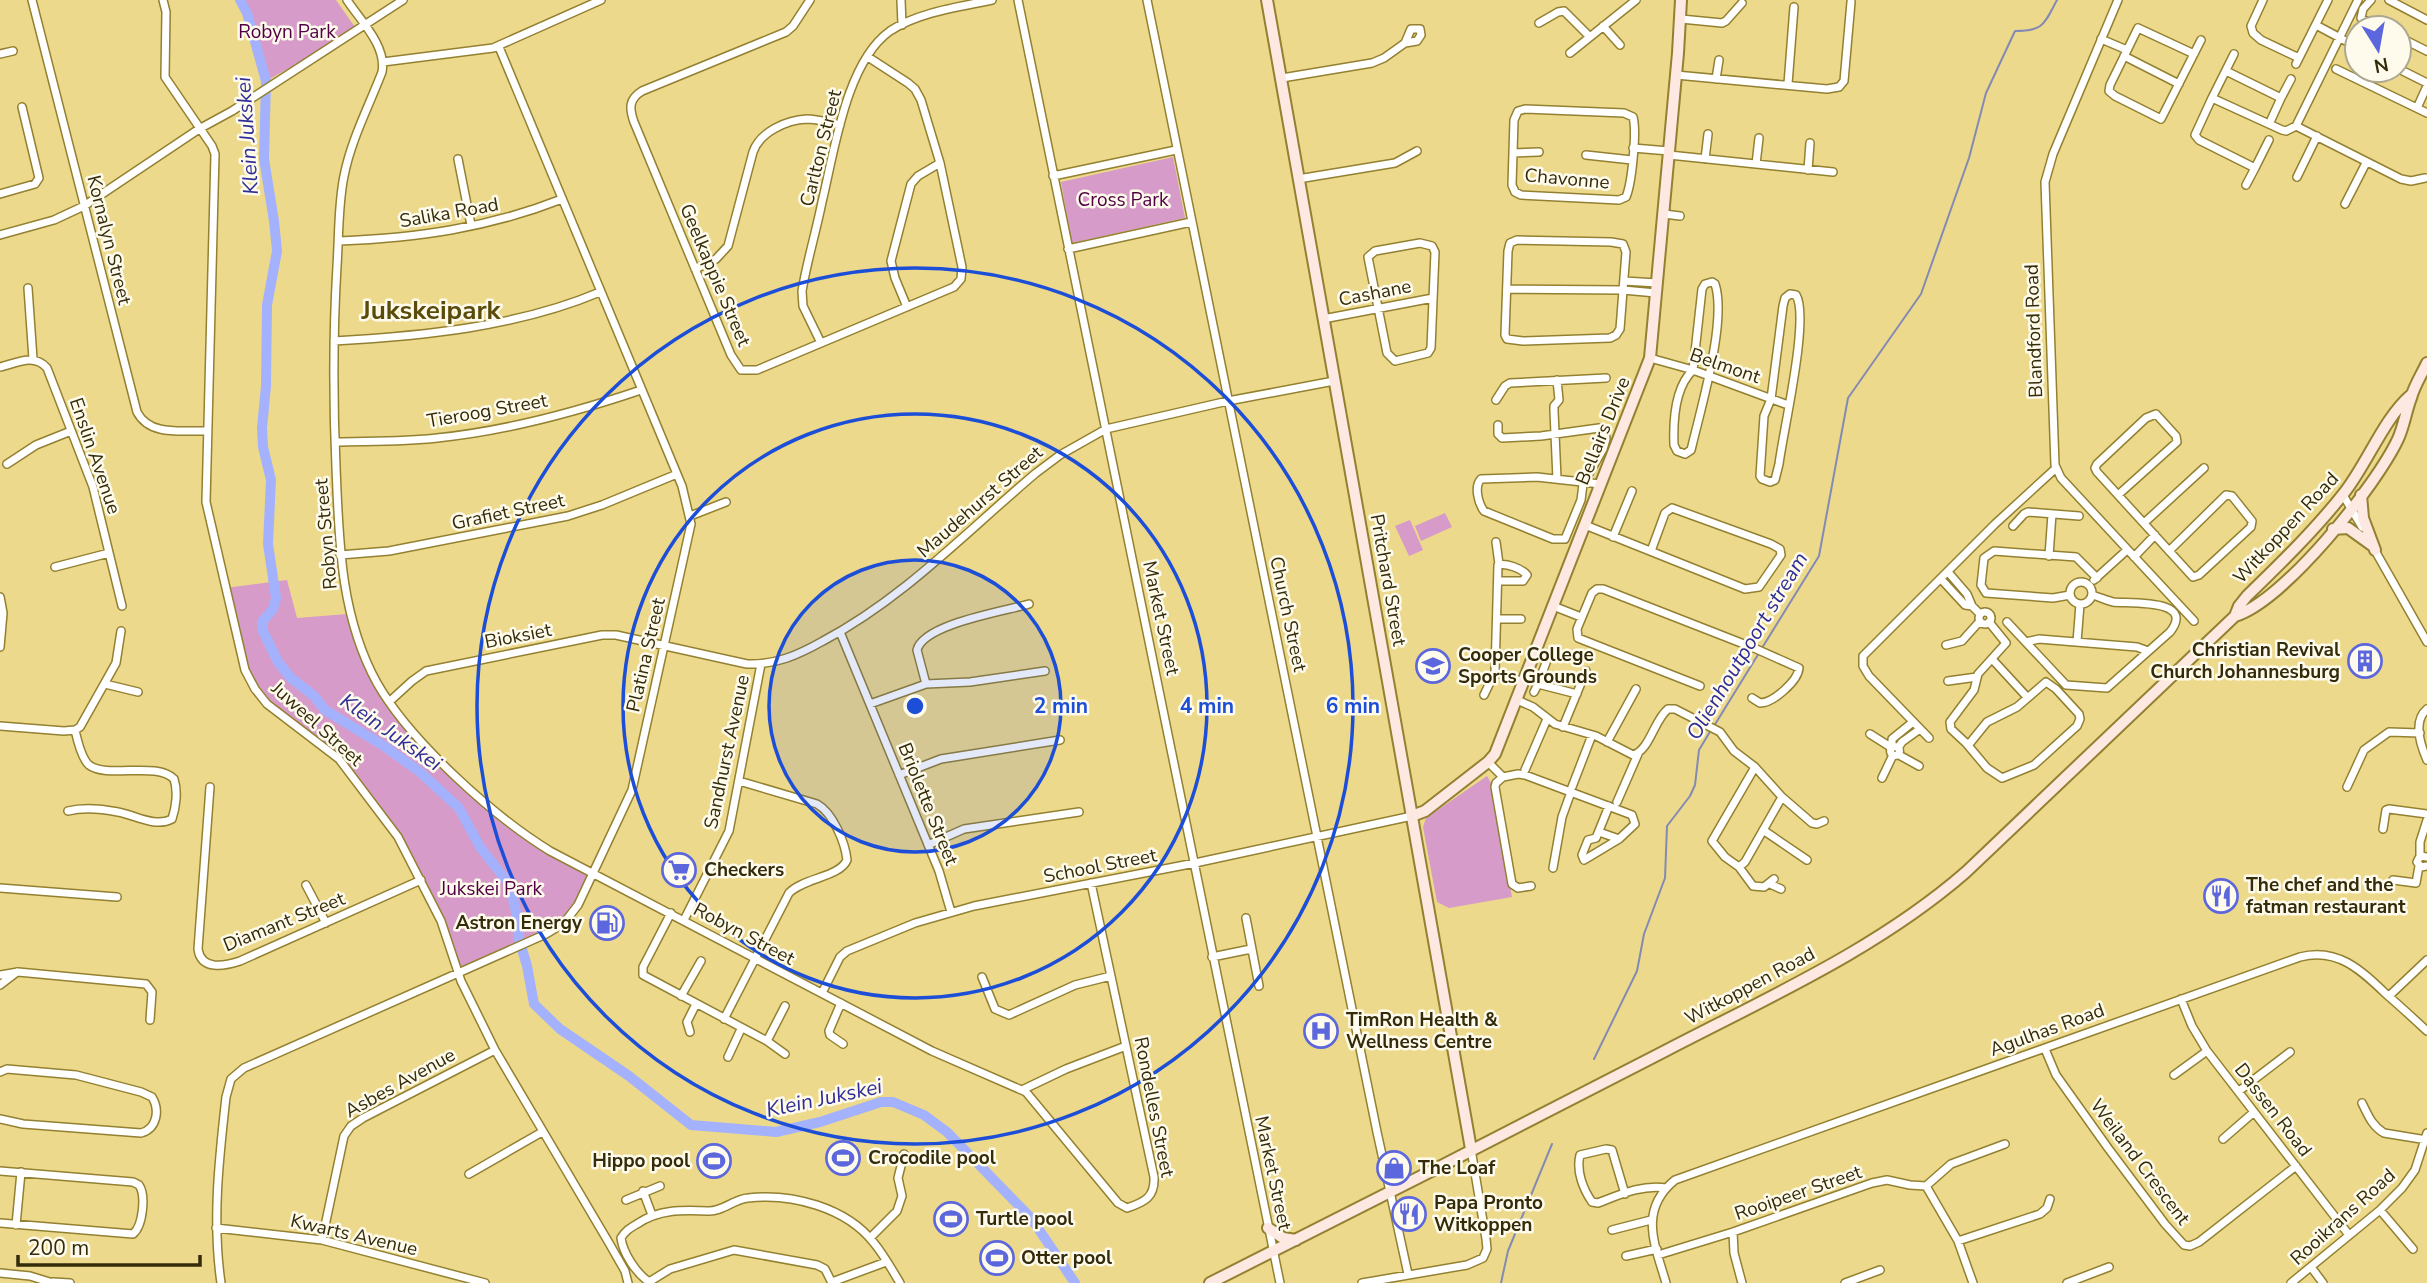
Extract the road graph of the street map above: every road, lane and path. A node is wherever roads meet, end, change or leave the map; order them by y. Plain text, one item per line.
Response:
1 (32, 0) edge
2 (163, 0) edge
3 (347, 0) edge
4 (403, 0) edge
5 (601, 0) edge
6 (810, 0) edge
7 (901, 0) edge
8 (992, 0) edge
9 (1018, 0) edge
10 (1147, 0) edge
11 (1267, 0) edge
12 (1636, 0) edge
13 (1681, 0) edge
14 (2118, 0) edge
15 (2263, 0) edge
16 (2328, 0) edge
17 (2358, 0) edge
18 (2389, 0) edge
19 (1850, 2) dead end
20 (1742, 3) dead end
21 (1794, 7) dead end
22 (1681, 19) junction
23 (2427, 20) edge
24 (1539, 23) dead end
25 (902, 25) junction
26 (2316, 25) junction
27 (365, 26) junction
28 (1602, 26) junction
29 (1589, 36) junction
30 (2339, 38) junction
31 (2101, 39) junction
32 (2202, 40) dead end
33 (2343, 40) edge
34 (1405, 43) dead end
35 (1620, 45) dead end
36 (499, 47) junction
37 (13, 51) dead end
38 (2126, 52) junction
39 (1570, 53) dead end
40 (0, 54) edge
41 (2194, 54) junction
42 (2234, 54) dead end
43 (868, 57) junction
44 (1719, 60) dead end
45 (383, 62) junction
46 (2336, 69) dead end
47 (2226, 71) junction
48 (1676, 75) junction
49 (1282, 79) junction
50 (1716, 79) junction
51 (2291, 79) dead end
52 (1788, 84) junction
53 (2179, 84) junction
54 (2427, 84) edge
55 (2212, 98) junction
56 (2281, 98) junction
57 (22, 107) dead end
58 (2417, 108) junction
59 (2427, 113) edge
60 (2271, 120) dead end
61 (840, 125) junction
62 (2295, 126) junction
63 (199, 130) junction
64 (1708, 134) dead end
65 (2317, 136) junction
66 (1759, 138) dead end
67 (2269, 140) dead end
68 (1810, 143) dead end
69 (1633, 148) junction
70 (1176, 150) junction
71 (1416, 151) dead end
72 (1539, 152) dead end
73 (1513, 153) junction
74 (1669, 153) junction
75 (1586, 155) dead end
76 (458, 159) dead end
77 (1705, 159) junction
78 (1632, 160) junction
79 (940, 163) junction
80 (2366, 163) junction
81 (1756, 164) junction
82 (2255, 168) junction
83 (1808, 170) junction
84 (1833, 172) dead end
85 (1054, 176) junction
86 (2297, 177) dead end
87 (1298, 179) junction
88 (2426, 179) edge
89 (2246, 185) dead end
90 (0, 194) edge
91 (562, 199) junction
92 (2345, 204) dead end
93 (84, 206) junction
94 (1664, 214) junction
95 (1680, 216) dead end
96 (1191, 222) junction
97 (471, 225) junction
98 (0, 234) edge
99 (339, 241) junction
100 (1069, 249) junction
101 (695, 269) junction
102 (1624, 281) junction
103 (28, 288) dead end
104 (1656, 288) junction
105 (1507, 289) junction
106 (1623, 290) junction
107 (600, 292) junction
108 (1433, 298) junction
109 (907, 307) junction
110 (1378, 309) junction
111 (1323, 319) junction
112 (334, 341) junction
113 (821, 342) junction
114 (1650, 358) junction
115 (33, 359) junction
116 (2427, 363) edge
117 (0, 368) edge
118 (1693, 370) junction
119 (1709, 376) junction
120 (1606, 377) dead end
121 (1558, 380) junction
122 (1334, 381) junction
123 (641, 390) junction
124 (2411, 396) junction
125 (1771, 399) junction
126 (1496, 400) dead end
127 (1228, 401) junction
128 (1788, 405) junction
129 (1498, 425) dead end
130 (1106, 429) junction
131 (71, 431) junction
132 (207, 431) junction
133 (1556, 433) junction
134 (335, 442) junction
135 (7, 464) dead end
136 (2204, 468) dead end
137 (2055, 469) junction
138 (677, 474) junction
139 (1557, 479) junction
140 (1583, 484) junction
141 (1600, 484) junction
142 (1632, 491) dead end
143 (2118, 495) junction
144 (2343, 495) junction
145 (2361, 495) junction
146 (726, 502) dead end
147 (2352, 509) junction
148 (2052, 514) junction
149 (690, 516) junction
150 (2079, 516) dead end
151 (2144, 523) junction
152 (1584, 525) junction
153 (2013, 526) dead end
154 (2333, 529) junction
155 (2155, 535) junction
156 (1613, 537) junction
157 (1496, 541) dead end
158 (2374, 548) junction
159 (2127, 550) junction
160 (1651, 551) junction
161 (2169, 551) junction
162 (109, 553) junction
163 (340, 555) junction
164 (2049, 556) junction
165 (2134, 557) junction
166 (1499, 564) junction
167 (55, 567) dead end
168 (1948, 572) junction
169 (2097, 578) junction
170 (1941, 579) junction
171 (1497, 581) junction
172 (2089, 585) junction
173 (2070, 595) junction
174 (2092, 595) junction
175 (0, 597) edge
176 (1029, 604) dead end
177 (2080, 604) junction
178 (122, 606) dead end
179 (1553, 606) junction
180 (1972, 606) junction
181 (2235, 616) junction
182 (1581, 617) junction
183 (1980, 618) junction
184 (1497, 619) junction
185 (1521, 619) dead end
186 (2194, 621) dead end
187 (2007, 622) dead end
188 (121, 631) dead end
189 (840, 632) junction
190 (2026, 642) junction
191 (2077, 642) junction
192 (2427, 642) edge
193 (1945, 645) dead end
194 (664, 646) junction
195 (0, 647) edge
196 (2148, 652) junction
197 (1992, 659) junction
198 (1547, 660) dead end
199 (761, 664) junction
200 (1045, 671) dead end
201 (1586, 671) dead end
202 (1495, 672) junction
203 (1977, 677) junction
204 (1948, 681) dead end
205 (1524, 682) junction
206 (105, 684) junction
207 (926, 684) junction
208 (1700, 686) dead end
209 (1636, 689) dead end
210 (138, 692) dead end
211 (1577, 694) junction
212 (1484, 695) dead end
213 (2027, 697) junction
214 (1752, 698) dead end
215 (1517, 700) junction
216 (389, 702) junction
217 (870, 704) junction
218 (2427, 709) edge
219 (1547, 719) junction
220 (1913, 722) junction
221 (2427, 722) edge
222 (0, 726) edge
223 (1563, 727) junction
224 (1920, 729) junction
225 (75, 730) junction
226 (2420, 732) junction
227 (1870, 734) dead end
228 (1592, 735) junction
229 (1929, 738) dead end
230 (1060, 740) dead end
231 (1607, 742) junction
232 (1966, 743) junction
233 (1896, 751) junction
234 (1638, 754) junction
235 (2427, 760) edge
236 (1488, 762) junction
237 (1919, 766) dead end
238 (1755, 767) junction
239 (1525, 770) dead end
240 (899, 775) junction
241 (1503, 777) junction
242 (1882, 778) dead end
243 (739, 781) junction
244 (2347, 787) dead end
245 (210, 788) dead end
246 (1572, 790) junction
247 (1783, 797) junction
248 (1617, 802) dead end
249 (1609, 806) junction
250 (68, 811) dead end
251 (1079, 812) dead end
252 (2427, 814) edge
253 (1412, 816) junction
254 (2427, 820) edge
255 (1824, 821) dead end
256 (2383, 829) dead end
257 (1763, 830) junction
258 (1599, 832) junction
259 (1317, 836) junction
260 (1619, 839) junction
261 (928, 845) junction
262 (2424, 856) edge
263 (1807, 860) dead end
264 (1195, 863) junction
265 (2423, 866) edge
266 (1739, 867) junction
267 (1553, 868) dead end
268 (593, 874) junction
269 (421, 880) junction
270 (2393, 880) dead end
271 (1091, 883) junction
272 (306, 885) dead end
273 (1531, 886) dead end
274 (0, 888) edge
275 (1781, 889) dead end
276 (117, 897) dead end
277 (951, 912) junction
278 (671, 914) junction
279 (1246, 918) dead end
280 (684, 920) junction
281 (326, 923) junction
282 (1251, 949) junction
283 (755, 957) junction
284 (1212, 957) junction
285 (2427, 960) edge
286 (701, 961) dead end
287 (2420, 968) junction
288 (18, 972) junction
289 (458, 973) junction
290 (2427, 974) edge
291 (0, 975) edge
292 (1111, 976) junction
293 (982, 977) dead end
294 (0, 985) edge
295 (1259, 986) dead end
296 (822, 993) junction
297 (681, 996) junction
298 (2389, 996) junction
299 (2181, 999) junction
300 (841, 1003) junction
301 (696, 1004) junction
302 (785, 1006) dead end
303 (724, 1019) junction
304 (150, 1020) dead end
305 (741, 1029) junction
306 (690, 1031) dead end
307 (2427, 1031) edge
308 (767, 1041) junction
309 (843, 1044) dead end
310 (1126, 1046) junction
311 (2045, 1049) junction
312 (495, 1051) junction
313 (2207, 1051) junction
314 (2290, 1052) dead end
315 (785, 1054) dead end
316 (728, 1057) dead end
317 (0, 1072) edge
318 (2174, 1074) dead end
319 (1023, 1090) junction
320 (2239, 1091) junction
321 (2362, 1103) dead end
322 (2254, 1112) junction
323 (0, 1119) edge
324 (542, 1132) junction
325 (2426, 1137) edge
326 (2223, 1139) dead end
327 (2005, 1144) dead end
328 (1471, 1149) junction
329 (904, 1154) dead end
330 (2296, 1166) junction
331 (0, 1171) edge
332 (21, 1172) junction
333 (469, 1174) dead end
334 (660, 1186) dead end
335 (1926, 1186) junction
336 (1664, 1190) junction
337 (643, 1191) junction
338 (1391, 1191) junction
339 (1625, 1194) junction
340 (2050, 1199) dead end
341 (626, 1200) dead end
342 (2380, 1210) junction
343 (652, 1214) junction
344 (1651, 1220) junction
345 (0, 1223) edge
346 (16, 1225) junction
347 (215, 1228) junction
348 (1268, 1228) junction
349 (1612, 1230) dead end
350 (1733, 1232) junction
351 (2349, 1235) junction
352 (870, 1238) junction
353 (323, 1240) junction
354 (1296, 1240) junction
355 (1958, 1241) junction
356 (2413, 1250) dead end
357 (1273, 1251) junction
358 (1658, 1252) junction
359 (1626, 1256) dead end
360 (887, 1262) junction
361 (2109, 1267) dead end
362 (2311, 1267) junction
363 (1880, 1270) dead end
364 (0, 1273) edge
365 (1408, 1274) junction
366 (53, 1282) edge
367 (649, 1282) edge
368 (832, 1282) edge
369 (70, 1283) edge
370 (221, 1283) edge
371 (485, 1283) edge
372 (628, 1283) edge
373 (900, 1283) edge
374 (1210, 1283) edge
375 (1280, 1283) edge
376 (1362, 1283) edge
377 (1666, 1283) edge
378 (1742, 1283) edge
379 (1845, 1283) edge
380 (1973, 1283) edge
381 (2067, 1283) edge
382 (2291, 1283) edge
383 (2323, 1283) edge

1 - 93 street, Kornalyn Street
2 - 63 street, Juweel Street
3 - 27 street
4 - 27 street
5 - 36 street
6 - 101 street, Geelkappie Street
7 - 25 street
8 - 25 street, Carlton Street
9 - 85 street, Market Street
10 - 70 street, Church Street
11 - 49 street, Pritchard Street
12 - 28 street
13 - 22 street, Bellairs Drive
14 - 31 street, Blandford Road
15 - 26 street
16 - 26 street
17 - 30 street
18 - 23 street
19 - 52 street
20 - 22 street
21 - 52 street
22 - 48 street, Bellairs Drive
24 - 29 street
25 - 43 street, Carlton Street
26 - 30 street
27 - 45 street
27 - 63 street
28 - 29 street
28 - 35 street
29 - 39 street
30 - 33 street
30 - 62 street
31 - 38 street
31 - 137 street, Blandford Road
32 - 41 street
34 - 49 street
36 - 45 street
36 - 91 street, Platina Street
37 - 40 street
38 - 41 street
38 - 53 street
38 - 53 street
41 - 53 street
42 - 47 street
43 - 61 street, Carlton Street
43 - 79 street
44 - 50 street
45 - 99 street, Robyn Street
46 - 58 street
47 - 55 street
47 - 56 street
48 - 50 street
48 - 74 street, Bellairs Drive
49 - 87 street, Pritchard Street
50 - 52 street
51 - 56 street
54 - 58 street
55 - 62 street
55 - 82 street
56 - 60 street
57 - 90 street
58 - 59 street
61 - 101 street
61 - 113 street, Carlton Street
62 - 65 street
63 - 93 street
63 - 132 street, Juweel Street
64 - 77 street
65 - 80 street
65 - 86 street
66 - 81 street
67 - 82 street
68 - 83 street
69 - 73 street, Chavonne
69 - 74 street
69 - 78 street, Chavonne
70 - 85 street
70 - 96 street, Church Street
71 - 87 street
72 - 73 street
73 - 78 street, Chavonne
74 - 77 street
74 - 94 street, Bellairs Drive
75 - 78 street
76 - 97 street
77 - 81 street
79 - 109 street
79 - 109 street, Geelkappie Street
80 - 88 street
80 - 92 street
81 - 83 street
82 - 89 street
83 - 84 street
85 - 100 street, Market Street
87 - 111 street, Pritchard Street
91 - 97 street, Salika Road
91 - 107 street, Platina Street
93 - 98 street
93 - 132 street, Kornalyn Street
94 - 95 street
94 - 104 street, Bellairs Drive
96 - 100 street
96 - 127 street, Church Street
97 - 99 street, Salika Road
99 - 112 street, Robyn Street
100 - 130 street, Market Street
101 - 113 street, Geelkappie Street
102 - 104 street
102 - 105 street
102 - 106 street
103 - 115 street
104 - 106 street
104 - 114 street, Bellairs Drive
105 - 106 street
105 - 106 street
107 - 112 street
107 - 123 street, Platina Street
108 - 110 street, Cashane
108 - 110 street
108 - 110 street
109 - 113 street, Geelkappie Street
110 - 111 street, Cashane
111 - 122 street, Pritchard Street
112 - 134 street, Robyn Street
114 - 118 street, Belmont
114 - 141 street, Bellairs Drive
115 - 117 street
115 - 131 street, Enslin Avenue
116 - 124 street, Witkoppen Road
118 - 119 street, Belmont
118 - 119 street
118 - 119 street
119 - 125 street, Belmont
120 - 121 street
121 - 126 street
121 - 133 street
122 - 127 street, Maudehurst Street
122 - 253 street, Pritchard Street
123 - 134 street, Tieroog Street
123 - 138 street, Platina Street
124 - 144 street, Witkoppen Road
124 - 145 street, Witkoppen Road
125 - 128 street, Belmont
125 - 128 street
125 - 128 street
127 - 130 street, Maudehurst Street
127 - 259 street, Church Street
129 - 133 street
130 - 189 street, Maudehurst Street
130 - 264 street, Market Street
131 - 135 street
131 - 162 street, Enslin Avenue
132 - 269 street, Juweel Street
133 - 139 street
133 - 140 street
134 - 163 street, Robyn Street
136 - 151 street
137 - 159 street
137 - 168 street
138 - 149 street, Platina Street
138 - 163 street, Grafiet Street
139 - 140 street
139 - 140 street
140 - 141 street
141 - 152 street, Bellairs Drive
142 - 156 street
143 - 143 street
143 - 151 street
144 - 147 street
144 - 181 street, Witkoppen Road
145 - 147 street, Witkoppen Road
145 - 158 street
146 - 149 street
147 - 154 street, Witkoppen Road
147 - 158 street
148 - 150 street
148 - 153 street
148 - 164 street
149 - 194 street, Platina Street
151 - 155 street
152 - 156 street
152 - 179 street, Bellairs Drive
154 - 158 street
154 - 181 street, Witkoppen Road
155 - 161 street
155 - 165 street
156 - 160 street
157 - 166 street
158 - 192 street
159 - 165 street
159 - 169 street
160 - 160 street
161 - 161 street
162 - 167 street
162 - 178 street, Enslin Avenue
163 - 216 street, Robyn Street
164 - 169 street
164 - 173 street
165 - 186 street
166 - 171 street
166 - 171 street
168 - 170 street
168 - 180 street
169 - 172 street
170 - 180 street
170 - 220 street
171 - 184 street
172 - 173 street
172 - 174 street
173 - 177 street
174 - 177 street
174 - 196 street
175 - 195 street
176 - 207 street
177 - 191 street
179 - 182 street
179 - 205 street, Bellairs Drive
180 - 183 street
181 - 328 street, Witkoppen Road
182 - 208 street
182 - 214 street
183 - 193 street
183 - 197 street
184 - 185 street
184 - 202 street
187 - 190 street
188 - 206 street
189 - 199 street, Maudehurst Street
189 - 217 street, Briolette Street
190 - 191 street
190 - 196 street
191 - 196 street
194 - 199 street, Maudehurst Street
194 - 216 street, Bioksiet
194 - 268 street, Platina Street
197 - 203 street
197 - 213 street
198 - 211 street
199 - 243 street, Sandhurst Avenue
200 - 207 street
201 - 211 street
202 - 205 street
202 - 212 street
203 - 204 street
203 - 232 street
205 - 215 street, Bellairs Drive
206 - 210 street
206 - 225 street
207 - 217 street
209 - 231 street
211 - 223 street
213 - 232 street
213 - 232 street
215 - 219 street
215 - 236 street, Bellairs Drive
216 - 268 street, Robyn Street
217 - 240 street, Briolette Street
218 - 226 street
219 - 223 street
219 - 239 street
220 - 224 street
220 - 233 street
221 - 226 street
222 - 225 street
223 - 228 street
224 - 229 street
224 - 233 street
225 - 250 street
226 - 235 street
226 - 244 street
227 - 233 street
228 - 231 street
228 - 246 street
230 - 240 street
231 - 234 street
233 - 237 street
233 - 242 street
234 - 238 street
234 - 248 street
236 - 241 street
236 - 253 street, Bellairs Drive
238 - 247 street
238 - 266 street
240 - 261 street, Briolette Street
241 - 246 street
241 - 273 street
243 - 280 street, Sandhurst Avenue
243 - 283 street
245 - 281 street, Diamant Street
246 - 249 street
246 - 267 street
247 - 255 street
247 - 257 street
249 - 258 street
249 - 260 street
251 - 261 street
252 - 256 street
253 - 259 street, School Street
253 - 328 street, Pritchard Street
254 - 262 street
257 - 263 street
257 - 266 street
258 - 260 street
258 - 260 street
259 - 264 street, School Street
259 - 338 street, Church Street
261 - 277 street, Briolette Street
262 - 265 street
264 - 271 street, School Street
264 - 284 street, Market Street
265 - 270 street
266 - 275 street
268 - 278 street, Robyn Street
268 - 289 street, Platina Street
269 - 281 street, Diamant Street
269 - 289 street, Juweel Street
271 - 277 street, School Street
271 - 292 street, Rondelles Street
272 - 281 street
274 - 276 street
277 - 296 street, School Street
278 - 280 street, Robyn Street
278 - 297 street
279 - 282 street
280 - 283 street, Robyn Street
282 - 284 street
282 - 295 street
283 - 296 street, Robyn Street
283 - 303 street
284 - 348 street, Market Street
285 - 287 street
286 - 297 street
287 - 290 street
287 - 298 street
288 - 291 street
288 - 294 street
288 - 304 street
289 - 312 street, Juweel Street
289 - 347 street, Platina Street
292 - 293 street
292 - 310 street, Rondelles Street
296 - 300 street, Robyn Street
297 - 301 street
298 - 299 street, Agulhas Road
298 - 307 street, Agulhas Road
299 - 311 street, Agulhas Road
299 - 313 street, Dassen Road
300 - 309 street
300 - 319 street, Robyn Street
301 - 303 street
301 - 306 street
302 - 308 street
303 - 305 street
305 - 308 street
305 - 316 street
308 - 315 street
310 - 319 street
310 - 319 street, Rondelles Street
311 - 330 street, Weiland Crescent
311 - 336 street, Agulhas Road
312 - 324 street, Juweel Street
312 - 353 street, Asbes Avenue
313 - 318 street
313 - 320 street, Dassen Road
314 - 320 street
317 - 323 street
320 - 322 street, Dassen Road
321 - 325 street
322 - 326 street
322 - 330 street, Dassen Road
324 - 333 street
324 - 372 street, Juweel Street
325 - 342 street, Rooikrans Road
327 - 335 street
328 - 338 street, Witkoppen Road
328 - 365 street, Pritchard Street
329 - 352 street
330 - 351 street, Dassen Road
331 - 332 street
332 - 346 street
332 - 346 street
334 - 337 street
335 - 350 street, Rooipeer Street
335 - 355 street
336 - 339 street
336 - 344 street
337 - 341 street
337 - 343 street
338 - 354 street, Witkoppen Road
338 - 365 street, Church Street
339 - 339 street
340 - 355 street
342 - 351 street, Rooikrans Road
342 - 356 street
343 - 352 street
343 - 367 street
344 - 349 street
344 - 358 street
345 - 346 street
347 - 353 street, Kwarts Avenue
347 - 370 street
348 - 354 street
348 - 357 street, Market Street
350 - 358 street, Rooipeer Street
350 - 378 street
351 - 362 street, Rooikrans Road
352 - 360 street
353 - 371 street, Kwarts Avenue
354 - 357 street, Witkoppen Road
355 - 380 street
357 - 374 street, Witkoppen Road
357 - 375 street, Market Street
358 - 359 street, Rooipeer Street
358 - 377 street
360 - 368 street
360 - 373 street
361 - 381 street
362 - 382 street, Rooikrans Road
362 - 383 street
363 - 379 street
364 - 366 street
365 - 376 street
366 - 369 street
367 - 368 street

